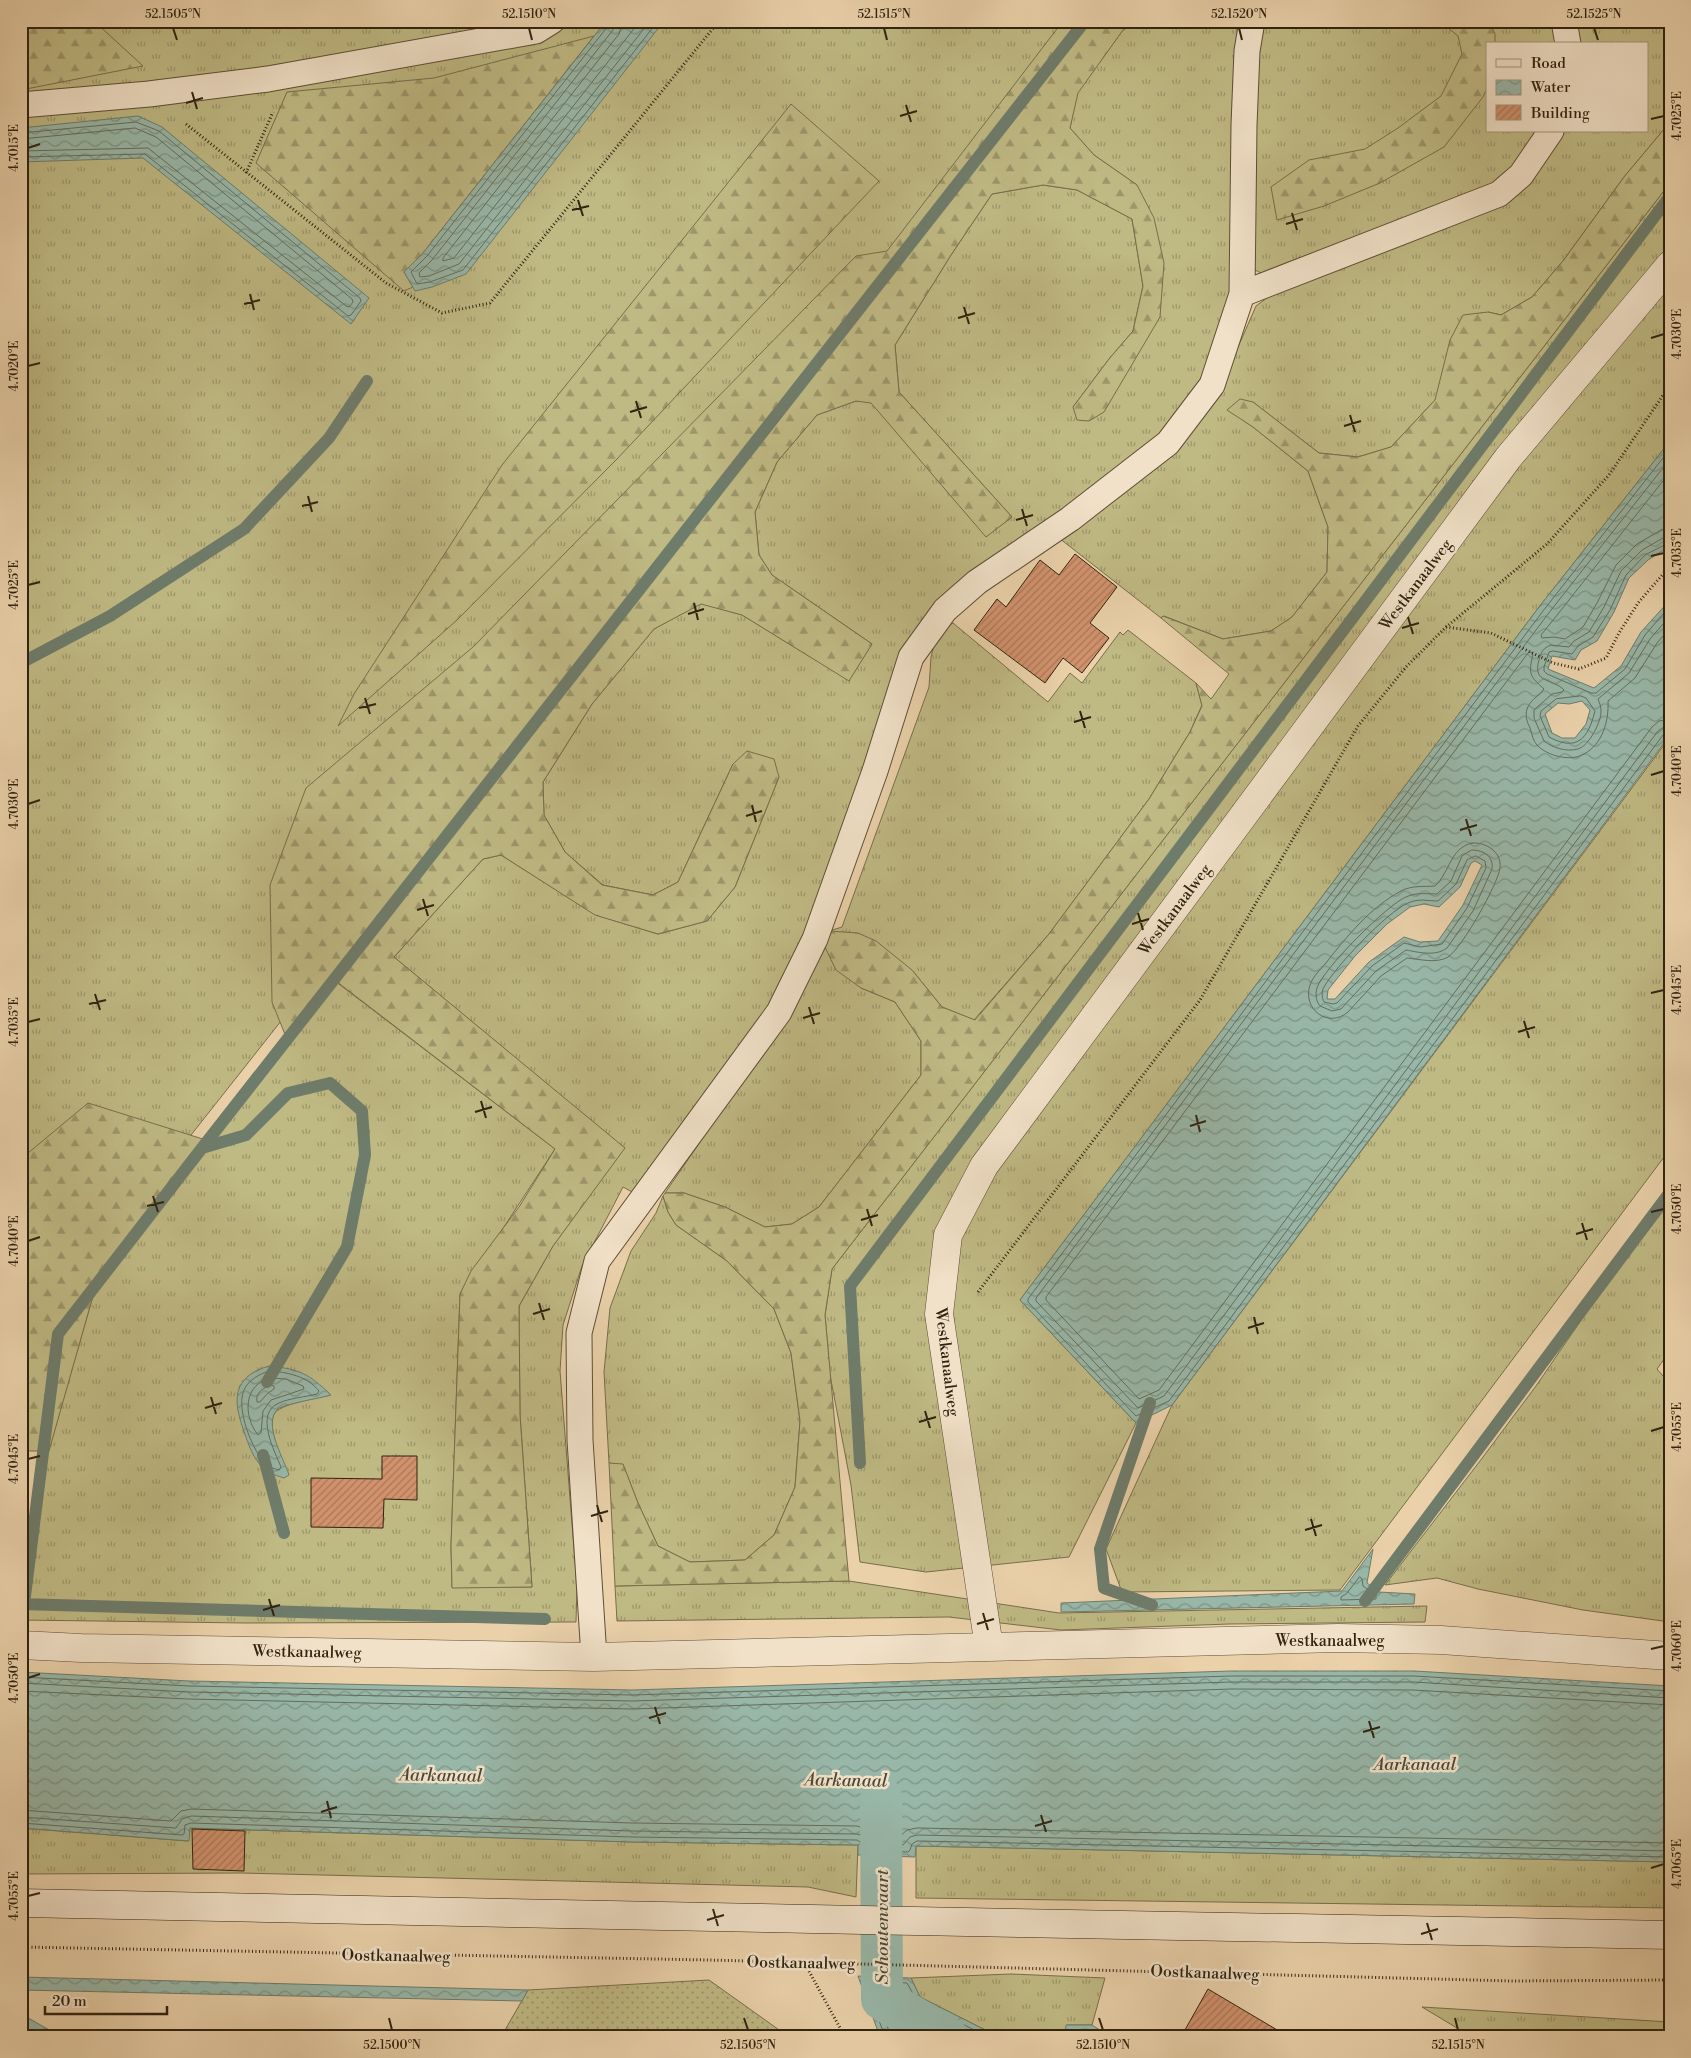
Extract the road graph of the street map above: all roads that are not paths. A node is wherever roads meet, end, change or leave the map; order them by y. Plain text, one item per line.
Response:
1 (552, 21) edge
2 (1252, 21) edge
3 (1564, 21) edge
4 (1568, 42) edge
5 (21, 105) edge
6 (1550, 132) edge
7 (1670, 265) edge
8 (1242, 294) junction
9 (21, 1645) edge
10 (989, 1647) junction
11 (594, 1656) junction
12 (1670, 1656) edge
13 (21, 1903) edge
14 (1670, 1934) edge

1 - 5 lane
2 - 8 lane
3 - 4 lane
6 - 8 lane
7 - 10 street, Westkanaalweg
8 - 11 lane
9 - 11 street, Westkanaalweg
10 - 11 street, Westkanaalweg
10 - 12 street, Westkanaalweg
13 - 14 street

